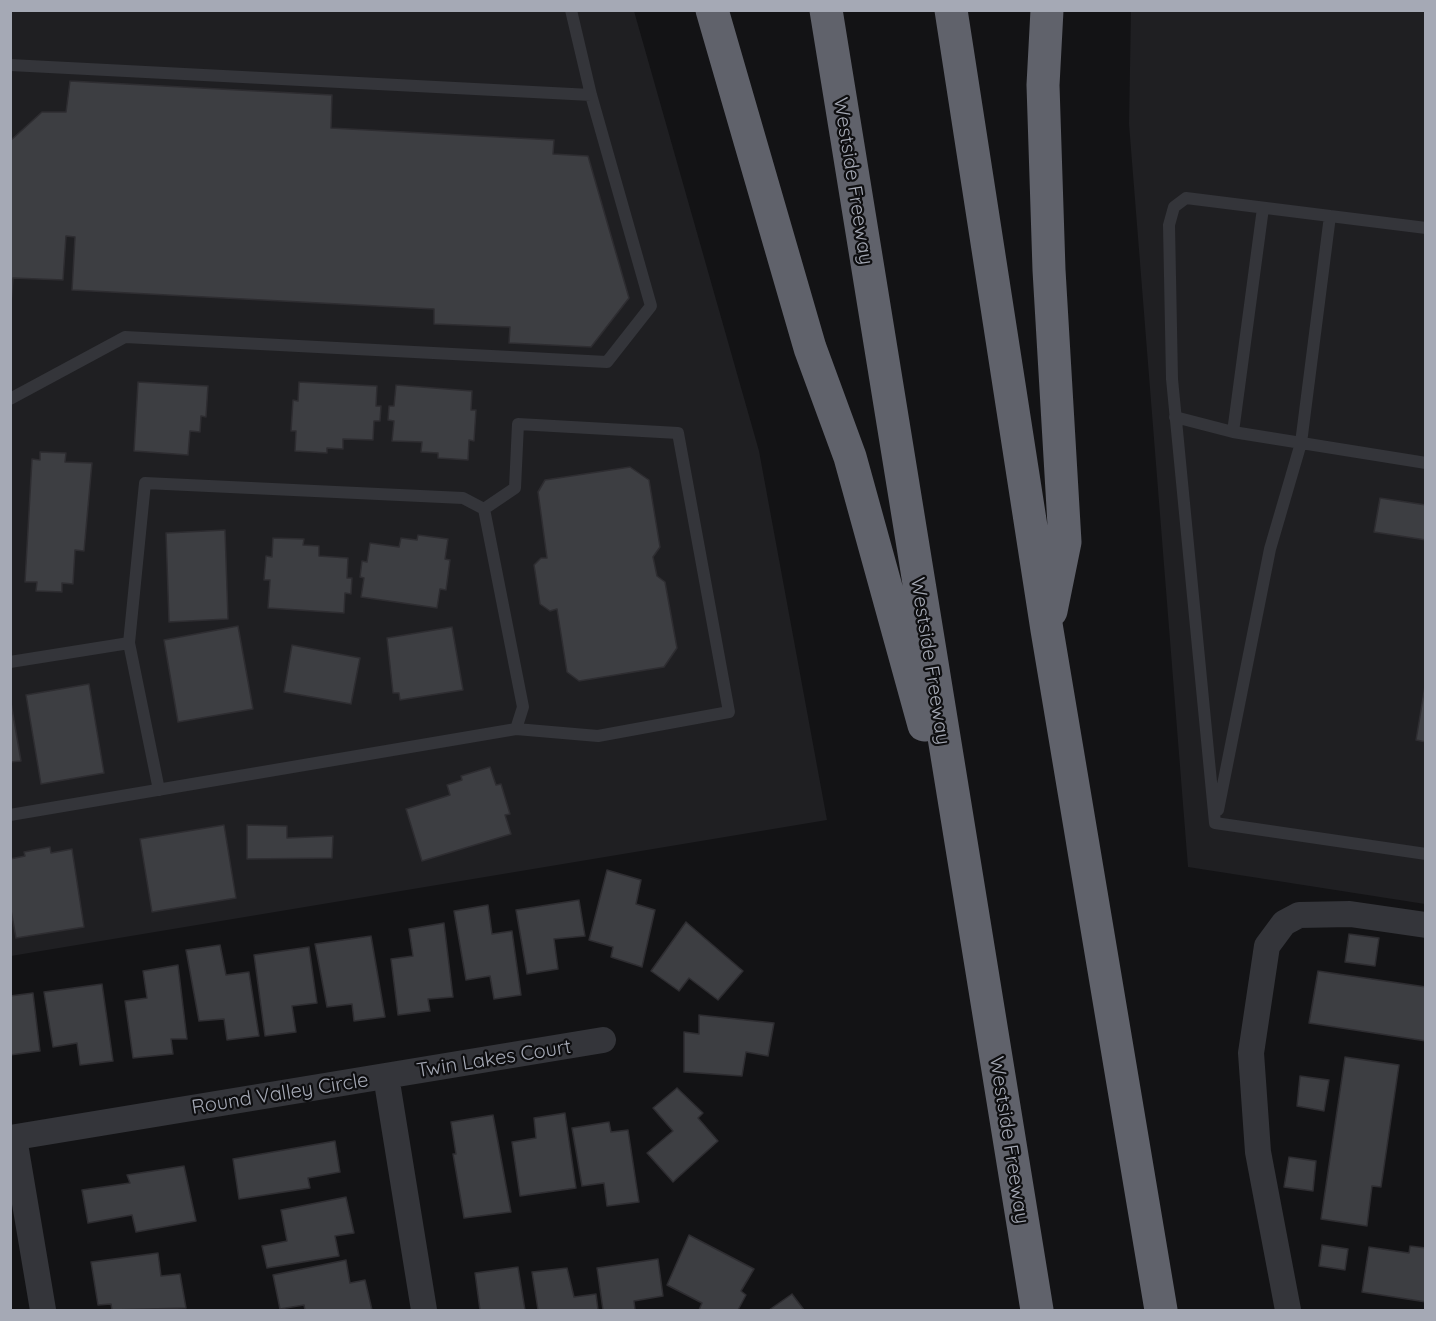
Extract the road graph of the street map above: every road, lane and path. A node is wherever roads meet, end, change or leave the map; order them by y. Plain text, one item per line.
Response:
1 (571, 10) edge
2 (712, 10) edge
3 (826, 10) edge
4 (951, 10) edge
5 (1047, 10) edge
6 (10, 65) edge
7 (591, 95) junction
8 (1263, 208) junction
9 (1330, 216) junction
10 (1425, 228) edge
11 (10, 399) edge
12 (1175, 417) junction
13 (1233, 432) junction
14 (1301, 443) junction
15 (1425, 463) edge
16 (484, 509) junction
17 (1047, 630) junction
18 (129, 643) junction
19 (10, 662) edge
20 (516, 729) junction
21 (159, 790) junction
22 (10, 815) edge
23 (1215, 823) junction
24 (960, 844) junction
25 (1425, 854) edge
26 (1425, 925) edge
27 (603, 1040) dead end
28 (386, 1076) junction
29 (12, 1138) edge
30 (43, 1311) edge
31 (424, 1311) edge
32 (1037, 1311) edge
33 (1161, 1311) edge
34 (1288, 1311) edge

1 - 7 lane
2 - 24 highway
3 - 24 highway, Westside Freeway
4 - 17 highway
5 - 17 highway
6 - 7 lane
7 - 11 lane
8 - 9 lane
8 - 12 lane
8 - 13 lane
9 - 10 lane
9 - 14 lane
12 - 13 lane
12 - 23 lane
13 - 14 lane
14 - 15 lane
14 - 23 lane
16 - 18 lane
16 - 20 lane
16 - 20 lane
17 - 33 highway
18 - 19 lane
18 - 21 lane
20 - 21 lane
21 - 22 lane
23 - 25 lane
24 - 32 highway, Westside Freeway
26 - 34 street
27 - 28 street, Twin Lakes Court
28 - 29 street, Round Valley Circle
28 - 31 street, Round Valley Circle
29 - 30 street

